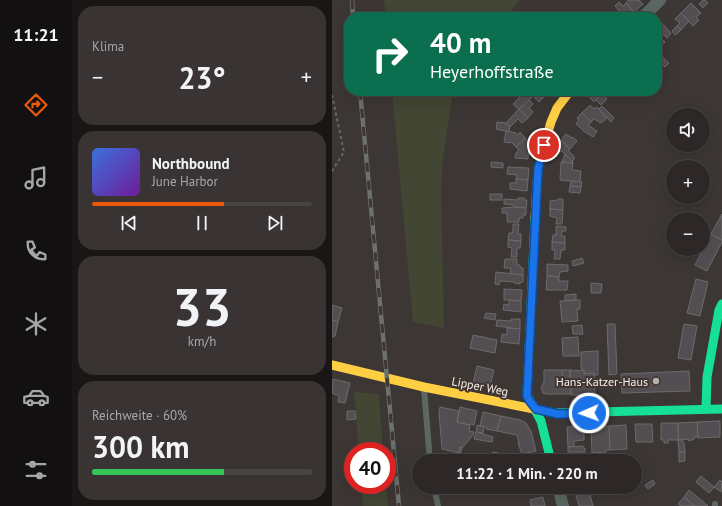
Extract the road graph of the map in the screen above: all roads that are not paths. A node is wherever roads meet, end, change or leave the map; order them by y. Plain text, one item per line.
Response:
1 (660, 0) edge
2 (647, 12) edge
3 (566, 96) edge
4 (722, 304) edge
5 (332, 365) edge
6 (424, 387) junction
7 (536, 409) junction
8 (706, 409) junction
9 (722, 409) edge
10 (429, 454) edge
11 (549, 454) edge
12 (435, 494) edge
13 (560, 494) edge
14 (438, 506) edge
15 (563, 506) edge

1 - 2 street
3 - 7 street
4 - 8 street
5 - 6 street, Lipper Weg
6 - 7 street, Lipper Weg
6 - 10 lane
7 - 8 street, Lipper Weg
7 - 11 street
8 - 9 street, Lipper Weg
12 - 14 lane
13 - 15 street

